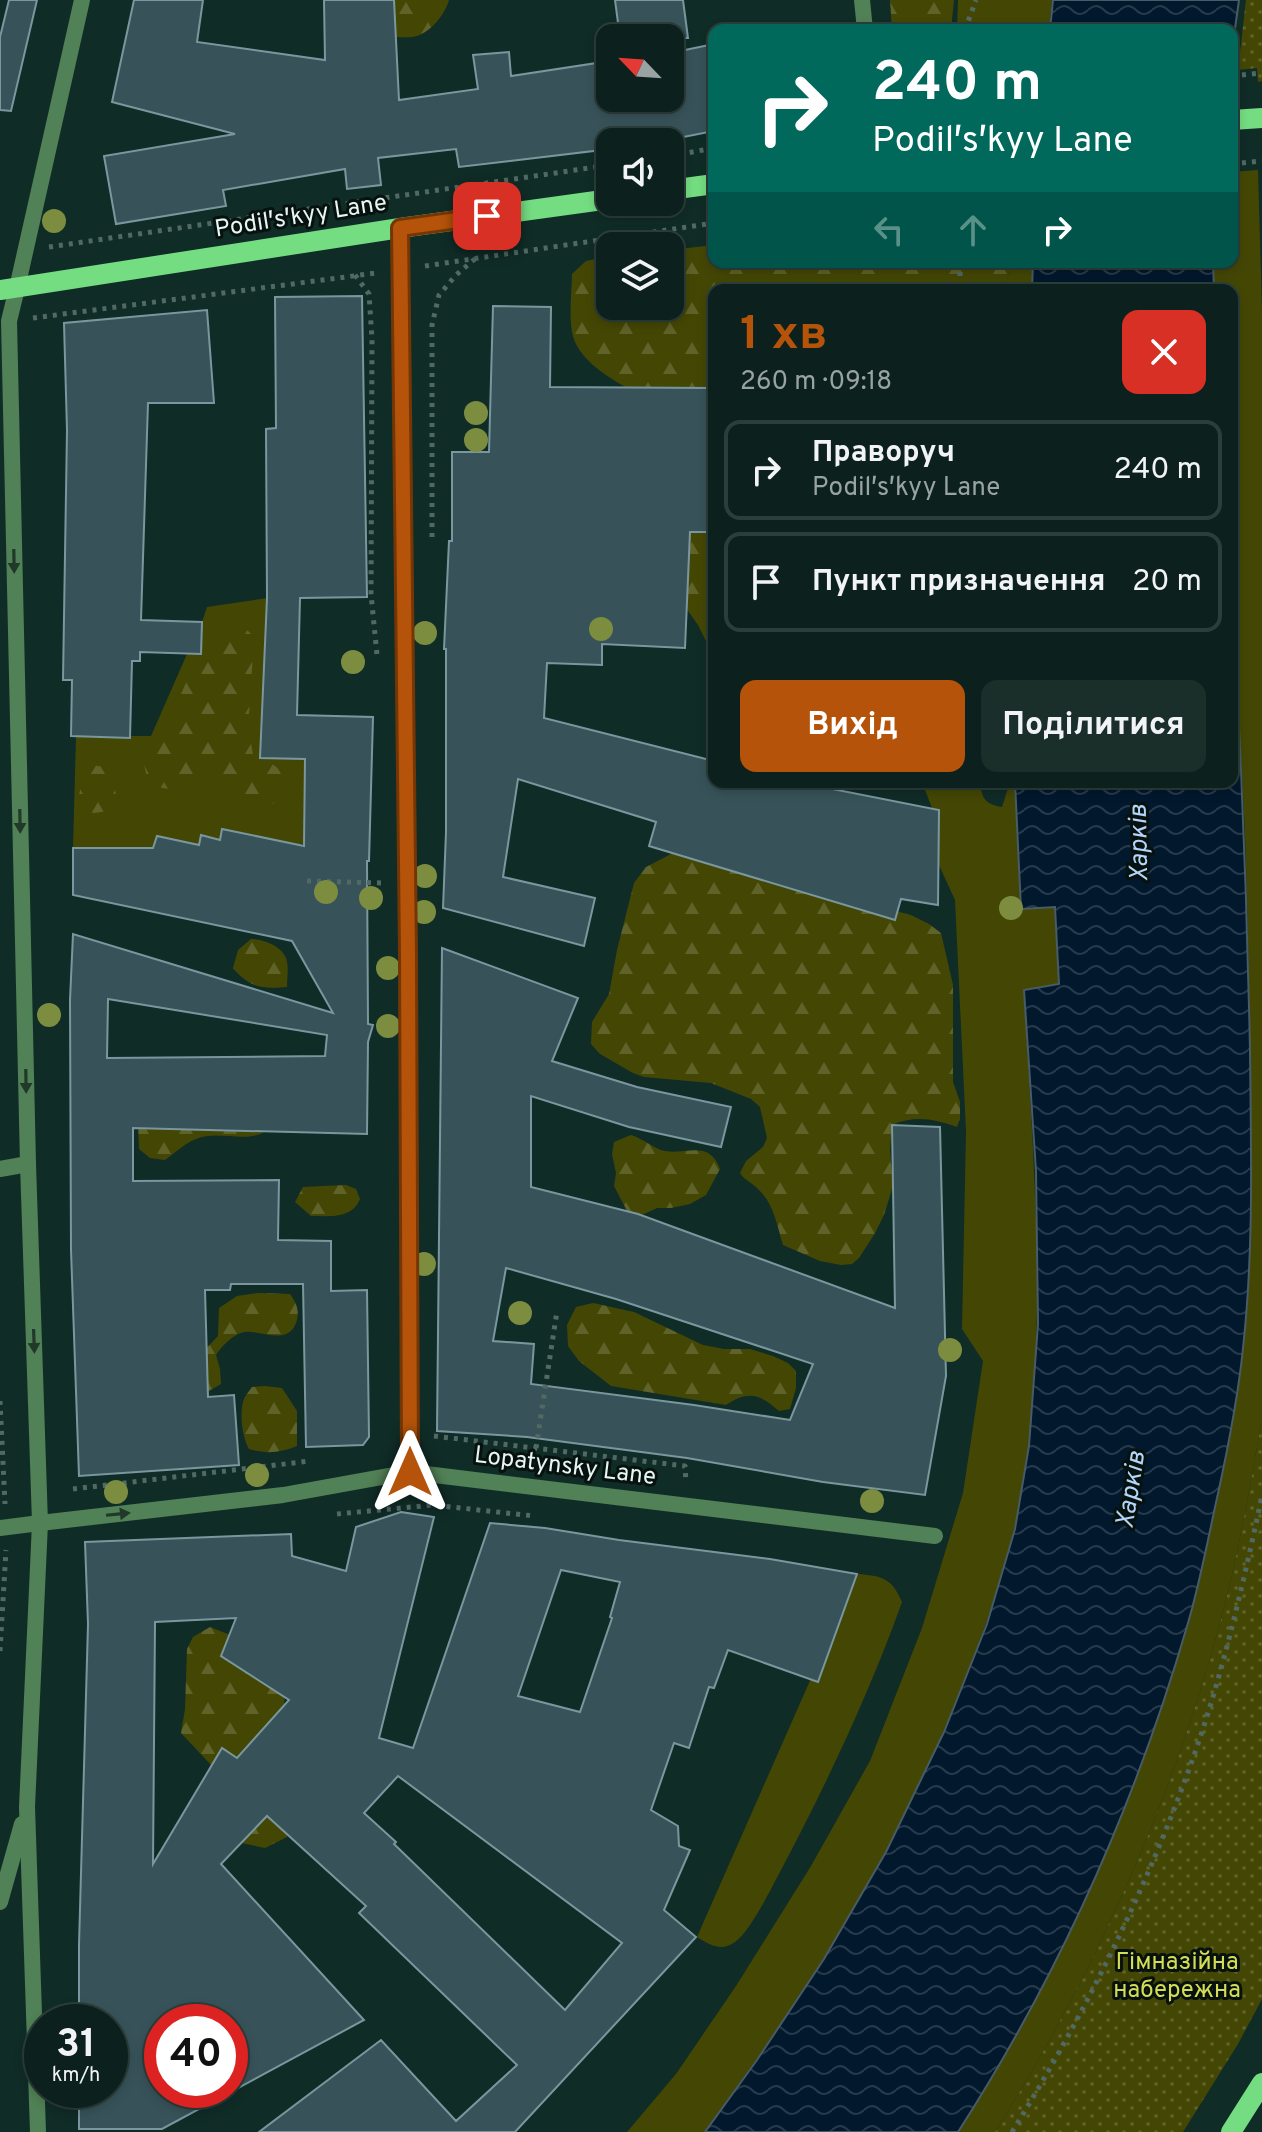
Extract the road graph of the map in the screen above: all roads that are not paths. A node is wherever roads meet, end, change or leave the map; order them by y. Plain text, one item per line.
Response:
1 (82, 0) edge
2 (862, 0) edge
3 (864, 24) edge
4 (1261, 117) edge
5 (1238, 119) edge
6 (708, 185) edge
7 (684, 188) edge
8 (596, 201) edge
9 (400, 228) junction
10 (8, 289) edge
11 (8, 596) edge
12 (28, 1164) junction
13 (0, 1169) edge
14 (410, 1472) junction
15 (40, 1523) junction
16 (0, 1528) edge
17 (935, 1536) dead end
18 (27, 1807) junction
19 (0, 1902) edge
20 (1262, 2083) edge
21 (38, 2132) edge
22 (1231, 2132) edge

1 - 10 street
2 - 3 street
4 - 5 main road
6 - 7 main road
8 - 9 main road, Podilʹsʹkyy Lane
9 - 10 main road, Podilʹsʹkyy Lane
9 - 14 street
10 -> 11 street
11 -> 12 street
12 - 13 street
12 -> 15 street
15 -> 14 street, Lopatynsky Lane
14 - 17 street, Lopatynsky Lane
15 - 16 street, Lopatynsky Lane
15 - 18 street
18 - 19 street
18 - 21 street
20 - 22 main road

